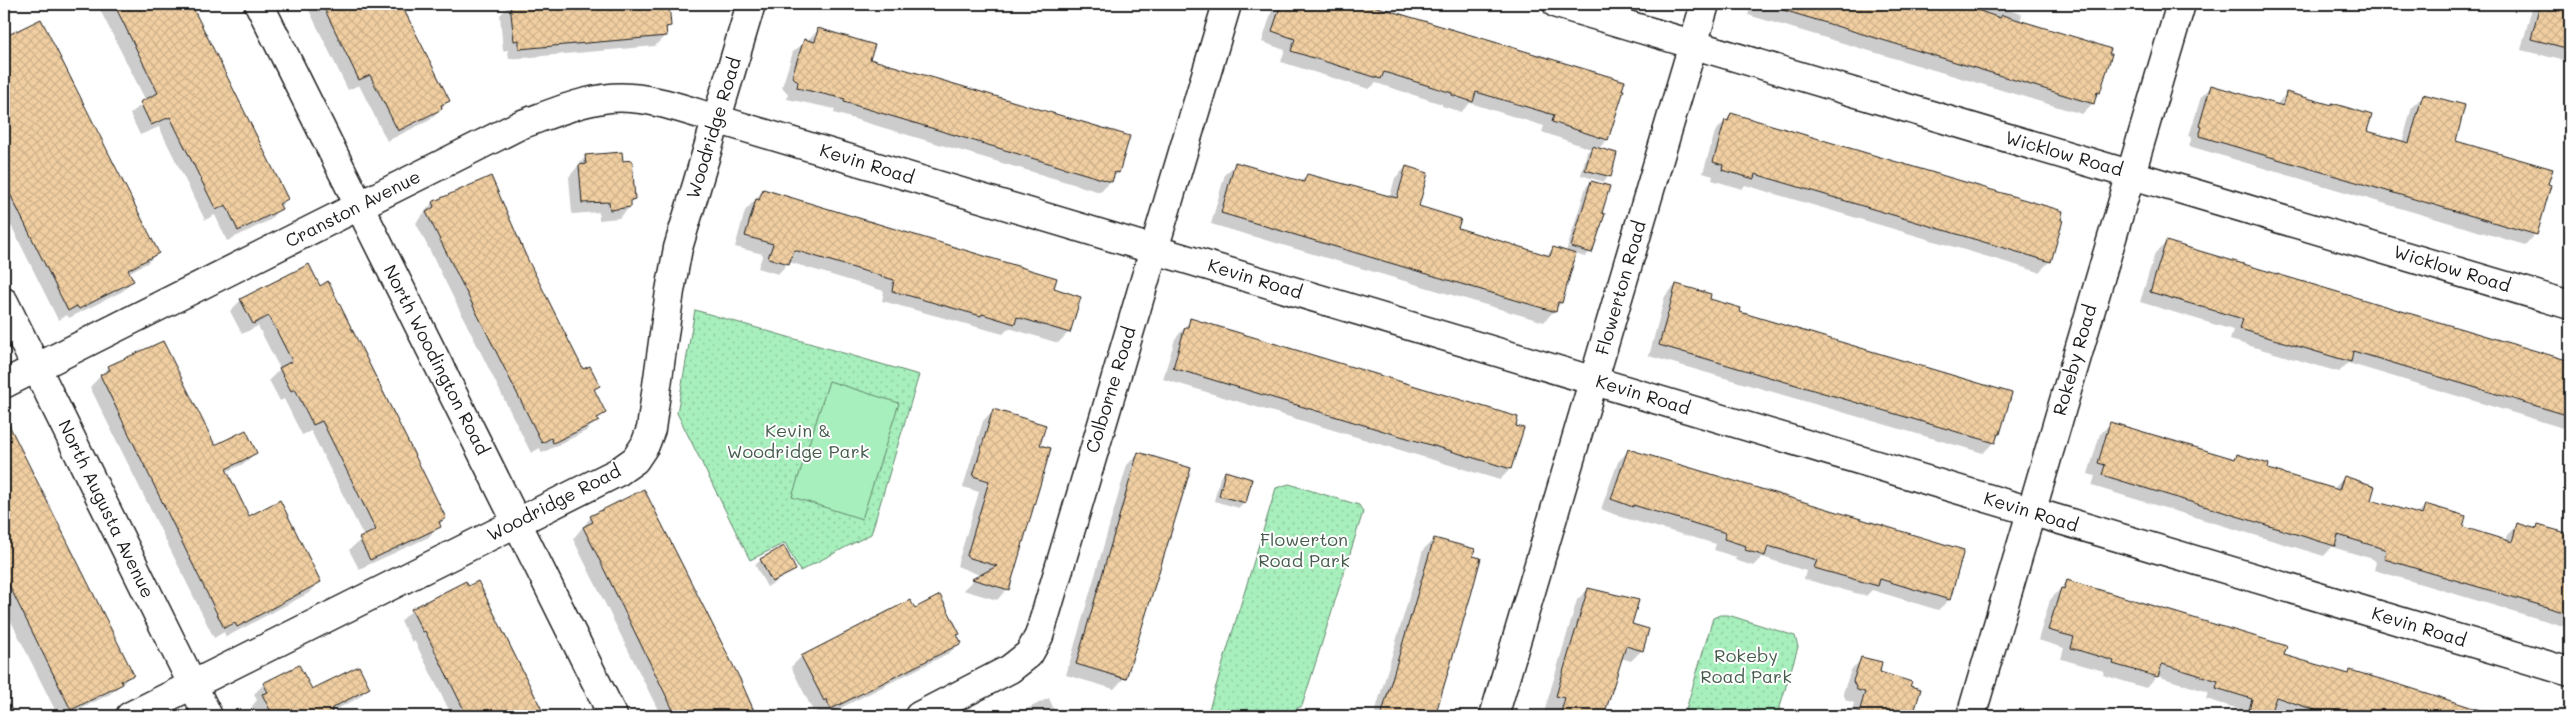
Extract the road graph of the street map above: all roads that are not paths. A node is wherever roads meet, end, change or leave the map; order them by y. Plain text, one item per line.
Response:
1 (259, 4) edge
2 (751, 4) edge
3 (1227, 4) edge
4 (1557, 4) edge
5 (1705, 4) edge
6 (2181, 4) edge
7 (1694, 44) junction
8 (716, 119) junction
9 (2130, 174) junction
10 (360, 206) junction
11 (1155, 249) junction
12 (4, 302) edge
13 (2570, 305) edge
14 (36, 368) junction
15 (1595, 381) junction
16 (4, 384) edge
17 (2031, 511) junction
18 (518, 524) junction
19 (2570, 672) edge
20 (193, 686) junction
21 (130, 716) edge
22 (208, 716) edge
23 (613, 716) edge
24 (919, 716) edge
25 (1494, 716) edge
26 (1971, 716) edge

1 - 10 street, North Woodington Road
2 - 8 street, Woodridge Road
3 - 11 street, Colborne Road
4 - 7 street, Wicklow Road
5 - 7 street, Flowerton Road
6 - 9 street, Rokeby Road
7 - 9 street, Wicklow Road
7 - 15 street, Flowerton Road
8 - 10 street, Cranston Avenue
8 - 11 street, Kevin Road
8 - 18 street, Woodridge Road
9 - 13 street, Wicklow Road
9 - 17 street, Rokeby Road
10 - 14 street, Cranston Avenue
10 - 18 street, North Woodington Road
11 - 15 street, Kevin Road
11 - 24 street, Colborne Road
12 - 14 street, North Augusta Avenue
14 - 16 street, Cranston Avenue
14 - 20 street, North Augusta Avenue
15 - 17 street, Kevin Road
15 - 25 street, Flowerton Road
17 - 19 street, Kevin Road
17 - 26 street, Rokeby Road
18 - 20 street, Woodridge Road
18 - 23 street, North Woodington Road
20 - 21 street, Woodridge Road
20 - 22 street, North Augusta Avenue

